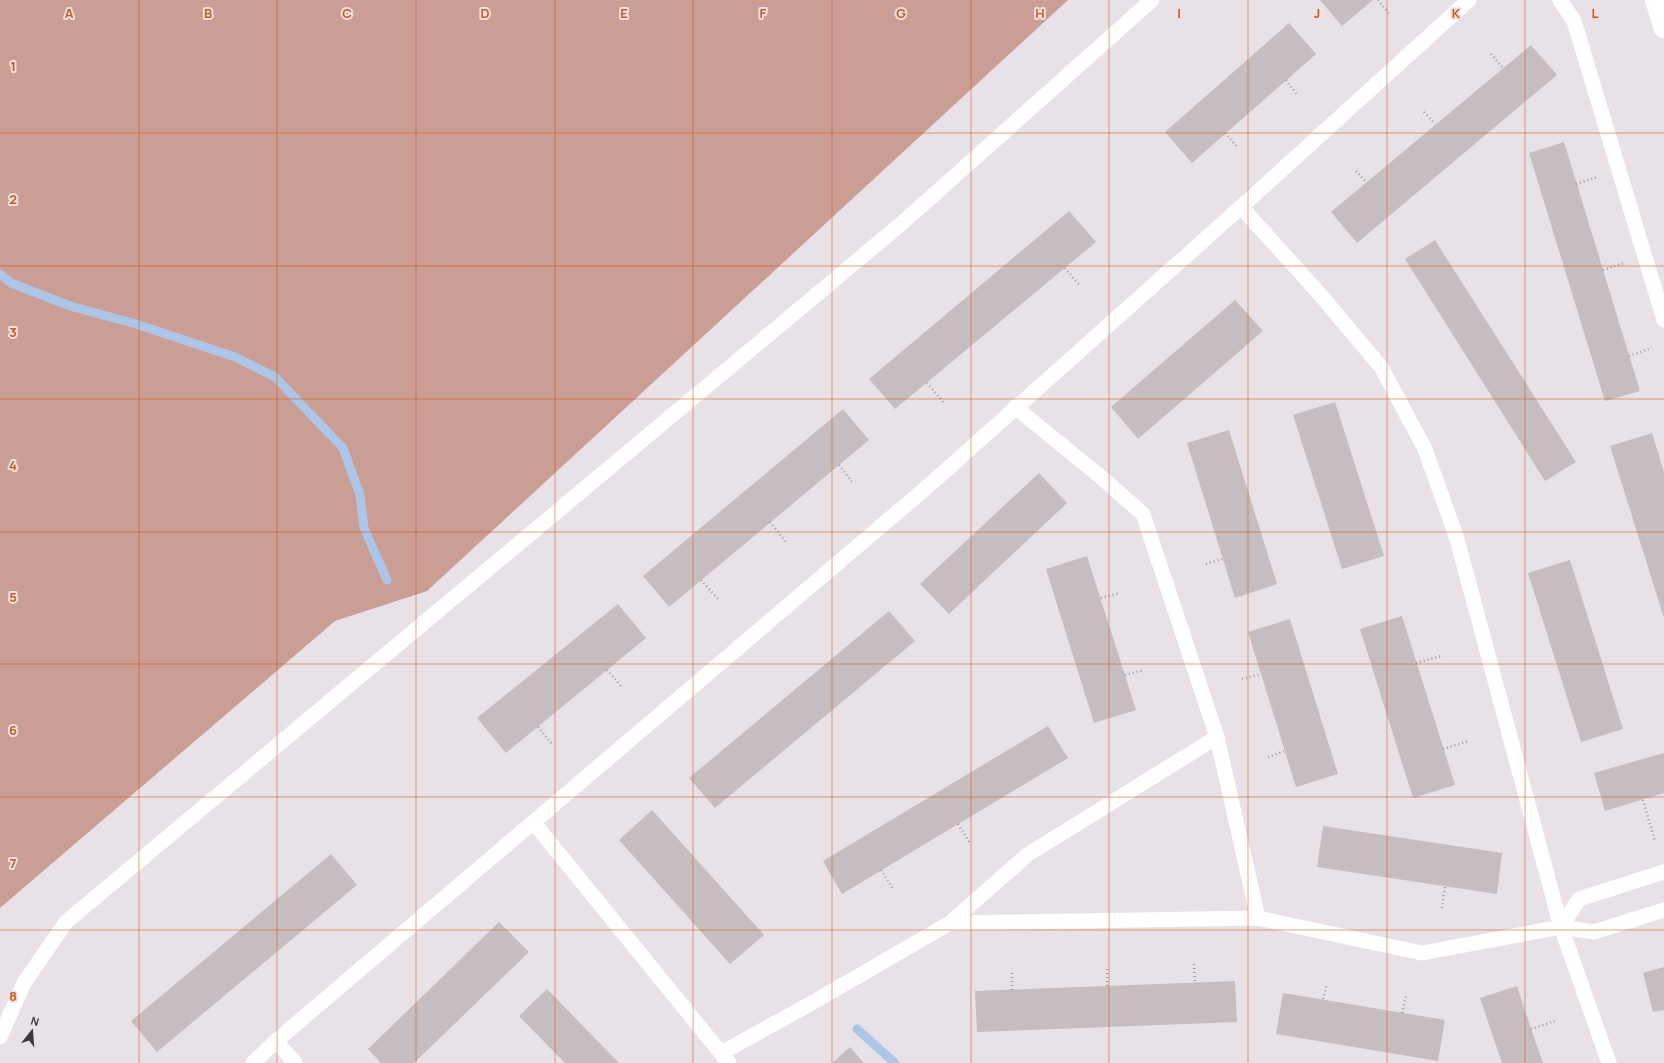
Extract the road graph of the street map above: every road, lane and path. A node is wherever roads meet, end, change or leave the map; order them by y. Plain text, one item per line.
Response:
1 (1152, 0) edge
2 (1378, 0) edge
3 (1469, 0) edge
4 (1560, 0) edge
5 (1656, 0) edge
6 (1390, 15) dead end
7 (1664, 27) edge
8 (1491, 54) dead end
9 (1503, 68) dead end
10 (1286, 80) dead end
11 (1298, 96) dead end
12 (1424, 112) dead end
13 (1435, 124) dead end
14 (1225, 133) dead end
15 (1238, 148) dead end
16 (1356, 171) dead end
17 (1600, 176) dead end
18 (1366, 182) dead end
19 (1576, 184) dead end
20 (1241, 207) junction
21 (1626, 262) dead end
22 (1065, 268) dead end
23 (1603, 270) dead end
24 (1080, 286) dead end
25 (1664, 320) edge
26 (1652, 348) dead end
27 (1629, 356) dead end
28 (927, 383) dead end
29 (945, 404) dead end
30 (1015, 407) junction
31 (839, 465) dead end
32 (853, 483) dead end
33 (770, 522) dead end
34 (786, 542) dead end
35 (1222, 559) dead end
36 (1206, 564) dead end
37 (701, 580) dead end
38 (1120, 593) dead end
39 (1101, 598) dead end
40 (719, 600) dead end
41 (1441, 656) dead end
42 (1416, 664) dead end
43 (607, 670) dead end
44 (1144, 670) dead end
45 (1261, 674) dead end
46 (1125, 675) dead end
47 (1242, 679) dead end
48 (621, 686) dead end
49 (538, 727) dead end
50 (1217, 737) junction
51 (1468, 741) dead end
52 (553, 745) dead end
53 (1443, 749) dead end
54 (1285, 751) dead end
55 (1268, 757) dead end
56 (1643, 800) dead end
57 (534, 823) junction
58 (958, 824) dead end
59 (1655, 840) dead end
60 (970, 843) dead end
61 (881, 870) dead end
62 (1664, 872) edge
63 (1445, 886) dead end
64 (894, 890) dead end
65 (1442, 908) dead end
66 (1664, 910) edge
67 (1258, 918) junction
68 (950, 923) junction
69 (1561, 927) junction
70 (1194, 964) dead end
71 (1107, 968) dead end
72 (1012, 971) dead end
73 (1195, 983) dead end
74 (1327, 984) dead end
75 (1107, 986) dead end
76 (1012, 990) dead end
77 (1406, 996) dead end
78 (1323, 999) dead end
79 (1402, 1013) dead end
80 (1555, 1021) dead end
81 (1531, 1029) dead end
82 (0, 1037) edge
83 (276, 1041) junction
84 (725, 1058) edge
85 (253, 1063) edge
86 (296, 1063) edge
87 (1609, 1063) edge

1 - 82 lane
2 - 6 path
3 - 20 lane
4 - 25 lane
5 - 7 street
8 - 9 path
10 - 11 path
12 - 13 path
14 - 15 path
16 - 18 path
17 - 19 path
20 - 30 lane
20 - 69 lane
21 - 23 path
22 - 24 path
26 - 27 path
28 - 29 path
30 - 50 lane
30 - 57 lane
31 - 32 path
33 - 34 path
35 - 36 path
37 - 40 path
38 - 39 path
41 - 42 path
43 - 48 path
44 - 46 path
45 - 47 path
49 - 52 path
50 - 67 lane
50 - 68 lane
51 - 53 path
54 - 55 path
56 - 59 path
57 - 83 lane
57 - 84 lane
58 - 60 path
61 - 64 path
62 - 69 lane
63 - 65 path
66 - 69 lane
67 - 68 lane
67 - 69 lane
68 - 84 lane
69 - 87 lane
70 - 73 path
71 - 75 path
72 - 76 path
74 - 78 path
77 - 79 path
80 - 81 path
83 - 85 lane
83 - 86 lane

